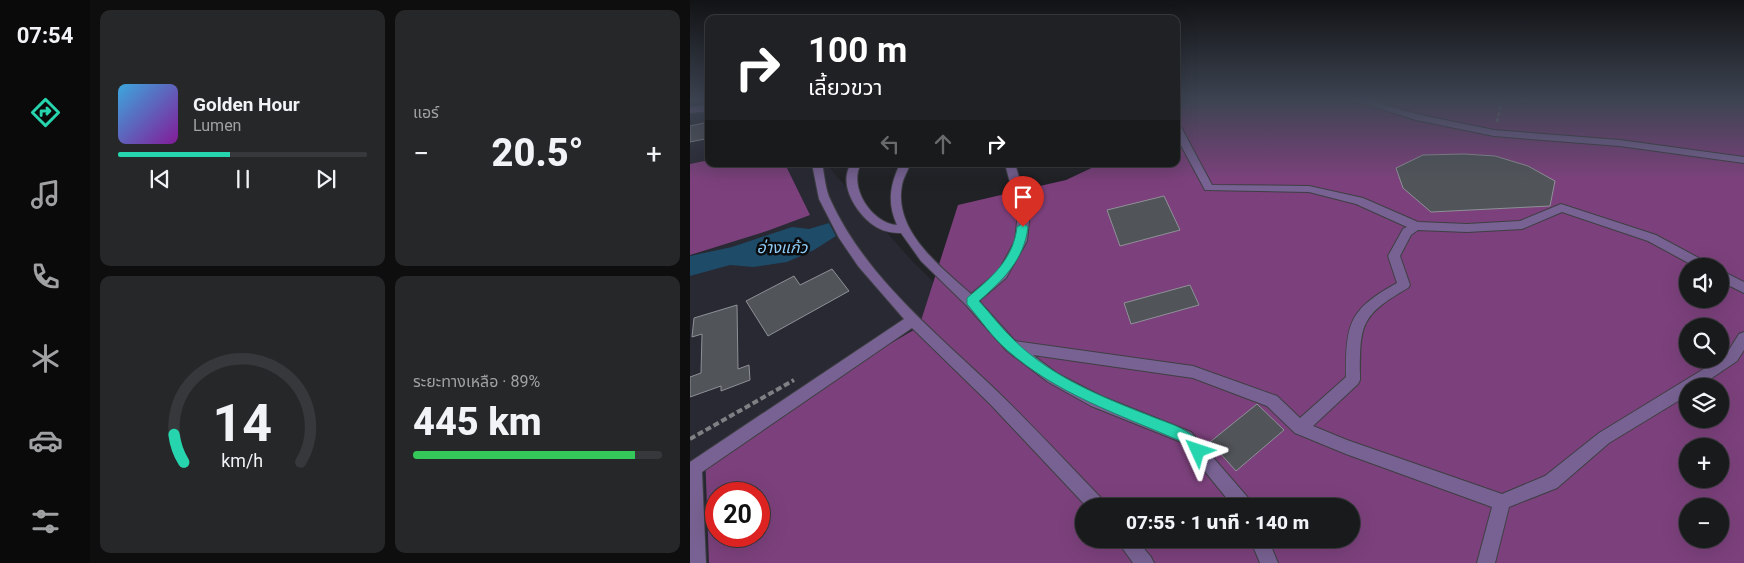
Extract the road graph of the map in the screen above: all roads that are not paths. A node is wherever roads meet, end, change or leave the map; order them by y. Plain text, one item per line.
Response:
1 (1465, 127) edge
2 (1180, 134) edge
3 (1744, 160) edge
4 (818, 167) edge
5 (854, 167) edge
6 (903, 167) edge
7 (1011, 167) edge
8 (1416, 226) junction
9 (904, 229) junction
10 (1689, 258) edge
11 (1729, 280) edge
12 (1744, 288) edge
13 (971, 301) junction
14 (913, 320) junction
15 (1744, 338) edge
16 (1011, 346) junction
17 (1701, 378) edge
18 (1679, 392) edge
19 (1300, 428) junction
20 (692, 470) edge
21 (1089, 498) edge
22 (1237, 498) edge
23 (1502, 502) junction
24 (1133, 548) edge
25 (1263, 548) edge
26 (697, 563) edge
27 (1146, 563) edge
28 (1269, 563) edge
29 (1486, 563) edge

1 - 3 street
2 - 8 street
4 - 14 street
5 - 9 street
6 - 9 street
7 - 13 street
8 - 10 street
8 - 19 street
9 - 13 street
11 - 12 street
13 - 16 street
14 - 20 street
14 - 21 street
15 - 17 street
16 - 19 street
16 - 22 street
18 - 23 street
19 - 23 street
20 - 26 street
23 - 29 street
24 - 27 street
25 - 28 street

